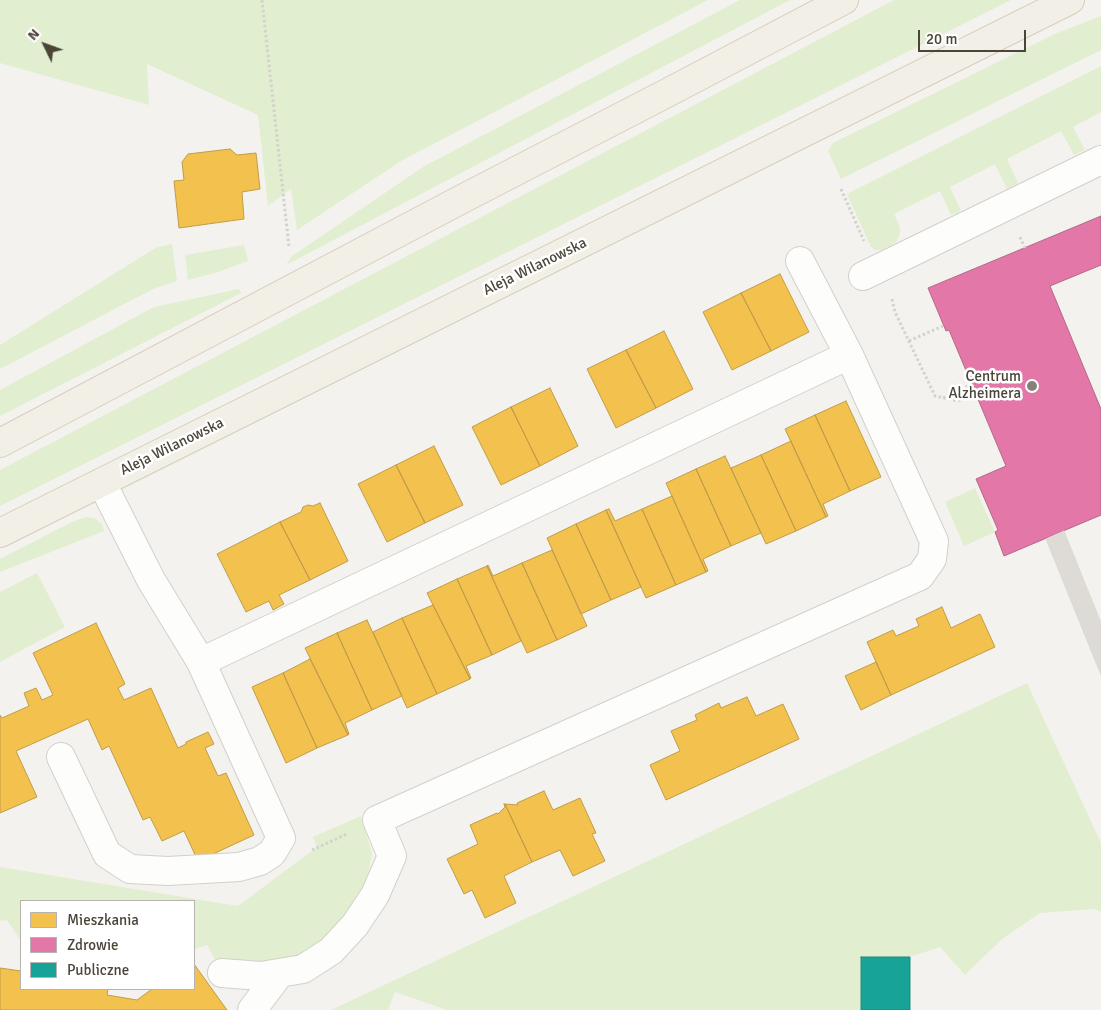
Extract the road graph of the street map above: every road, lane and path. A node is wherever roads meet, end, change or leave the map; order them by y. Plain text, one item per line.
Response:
1 (262, 0) edge
2 (844, 0) edge
3 (1070, 0) edge
4 (1101, 160) edge
5 (841, 189) dead end
6 (290, 247) dead end
7 (868, 248) dead end
8 (800, 261) dead end
9 (863, 276) dead end
10 (893, 294) dead end
11 (943, 326) dead end
12 (909, 341) junction
13 (849, 355) junction
14 (972, 384) dead end
15 (976, 394) dead end
16 (942, 398) junction
17 (0, 443) edge
18 (102, 483) junction
19 (0, 533) edge
20 (200, 662) junction
21 (61, 757) dead end
22 (377, 820) junction
23 (280, 838) junction
24 (222, 973) dead end
25 (280, 973) junction
26 (252, 1010) edge

1 - 6 path
2 - 17 main road
3 - 18 main road, Aleja Wilanowska
4 - 9 lane
5 - 7 path
8 - 13 lane
10 - 12 path
11 - 12 path
12 - 16 path
13 - 20 lane
13 - 22 lane
14 - 16 path
15 - 16 path
18 - 19 main road, Aleja Wilanowska
18 - 20 lane
20 - 23 lane
21 - 23 lane
22 - 23 path
22 - 25 lane
24 - 25 lane
25 - 26 lane

